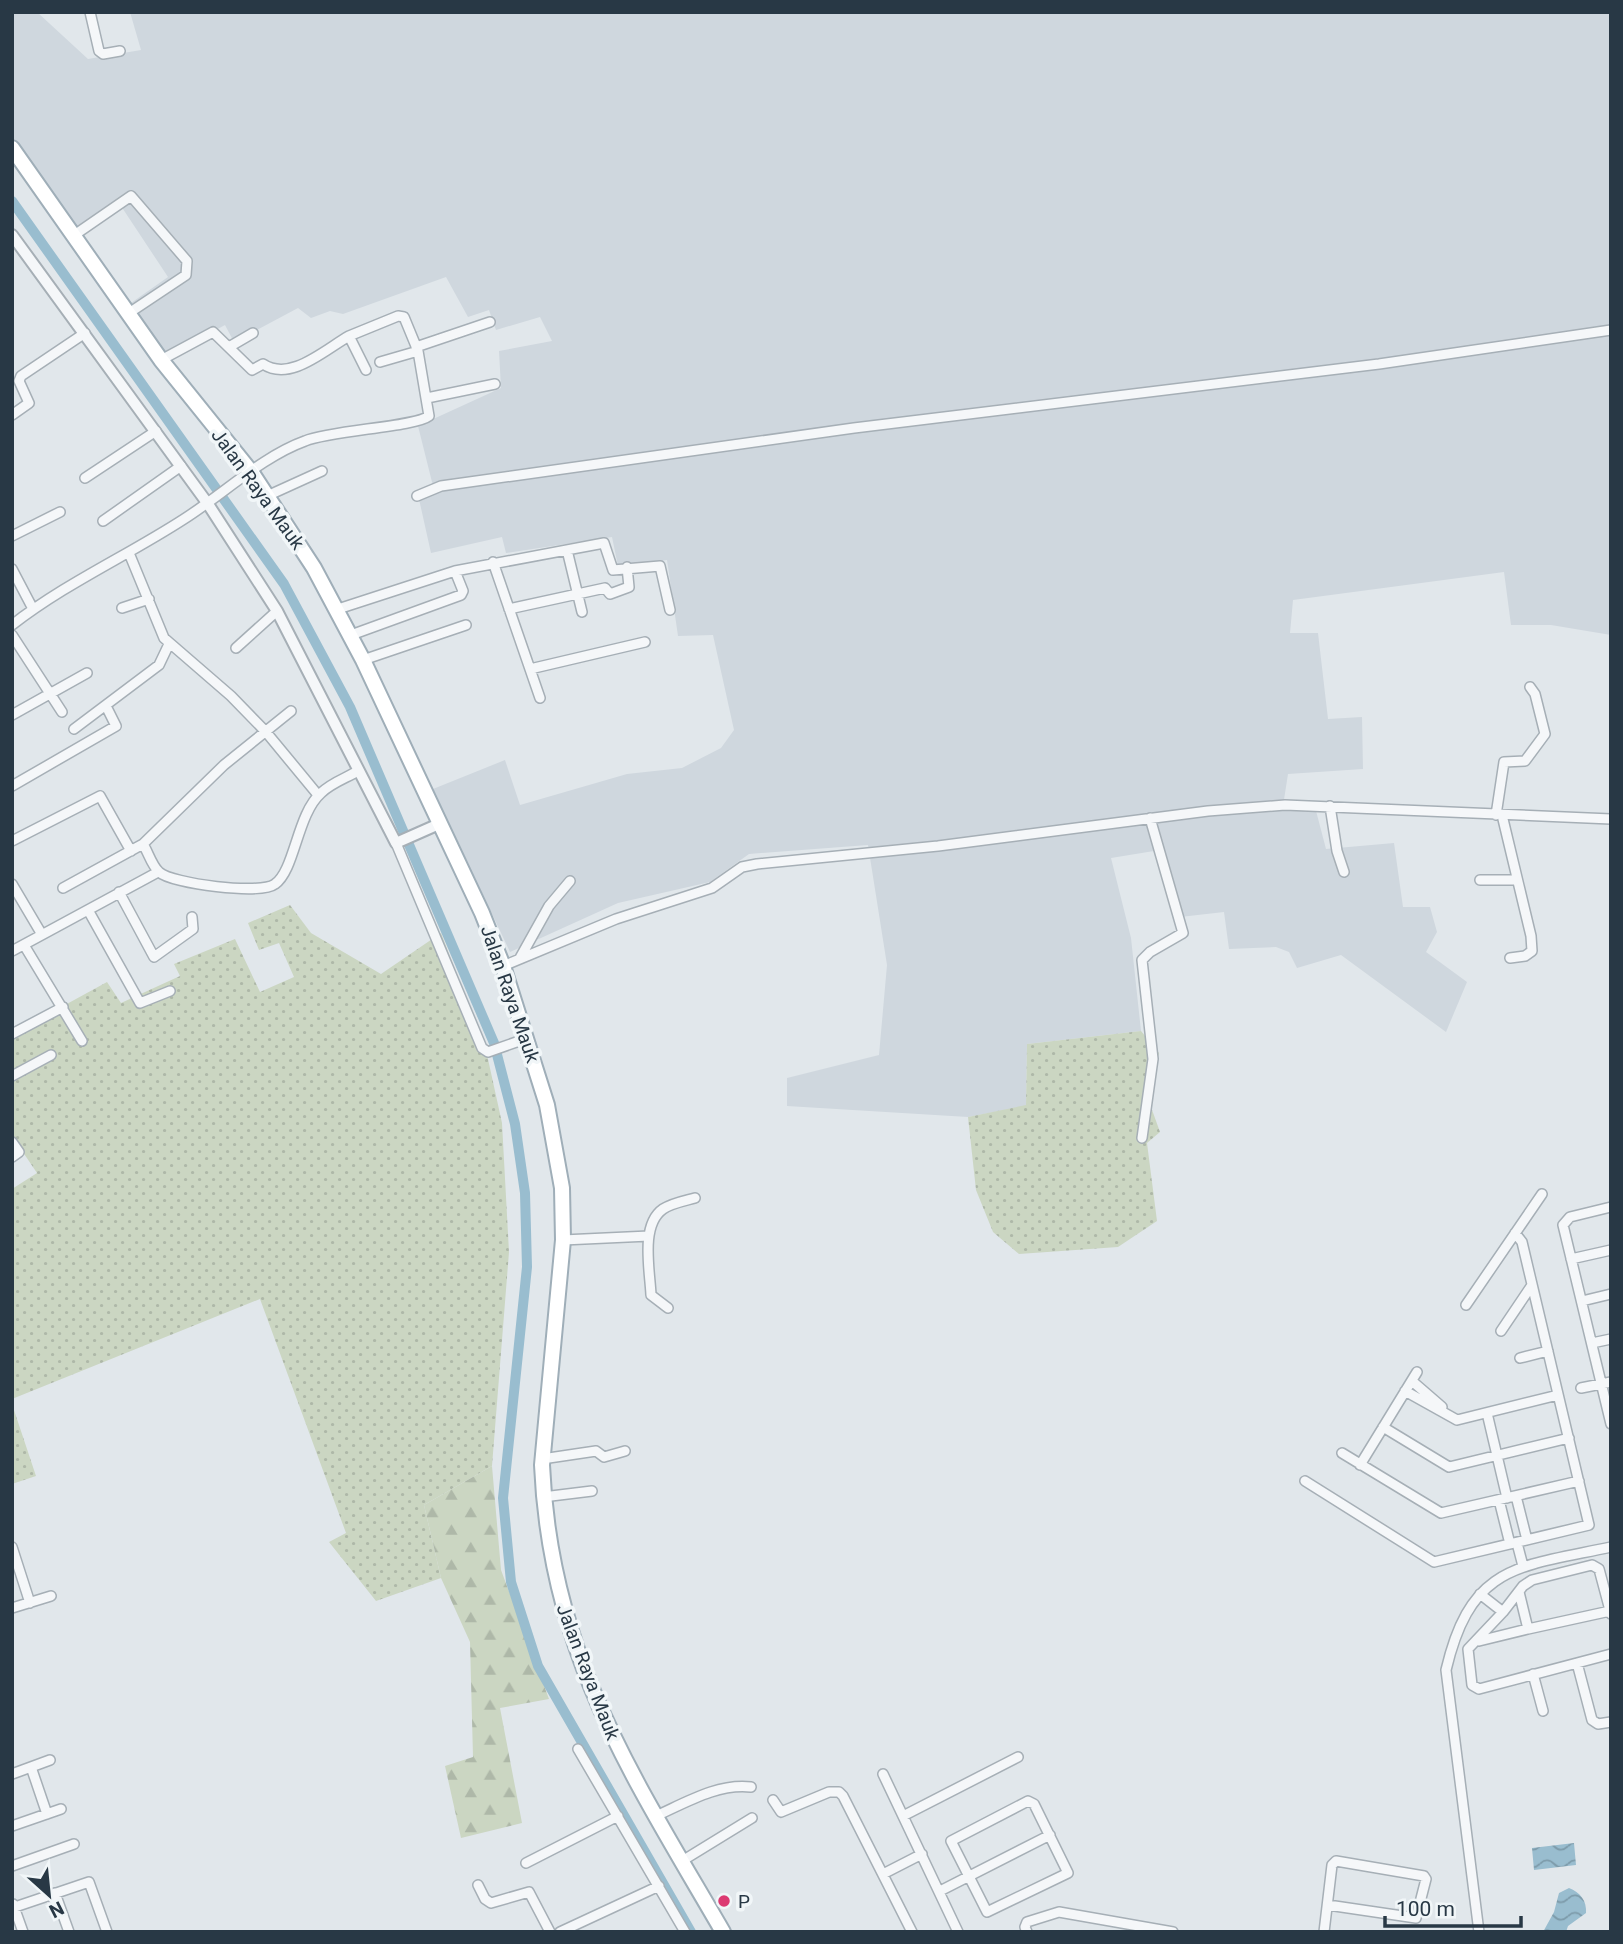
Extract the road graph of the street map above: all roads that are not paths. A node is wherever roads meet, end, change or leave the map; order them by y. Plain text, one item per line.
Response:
1 (90, 12) edge
2 (120, 51) dead end
3 (12, 148) edge
4 (12, 235) edge
5 (73, 236) junction
6 (129, 313) junction
7 (490, 321) dead end
8 (1611, 330) edge
9 (85, 333) junction
10 (253, 333) dead end
11 (349, 336) junction
12 (229, 346) junction
13 (417, 349) junction
14 (161, 359) junction
15 (380, 362) dead end
16 (366, 370) dead end
17 (495, 384) dead end
18 (427, 398) junction
19 (12, 415) edge
20 (156, 431) junction
21 (181, 466) junction
22 (322, 471) dead end
23 (248, 476) junction
24 (85, 478) dead end
25 (267, 496) junction
26 (417, 496) dead end
27 (210, 502) junction
28 (60, 512) dead end
29 (103, 521) dead end
30 (12, 536) edge
31 (567, 550) junction
32 (129, 553) junction
33 (494, 562) junction
34 (627, 567) junction
35 (12, 569) edge
36 (455, 571) junction
37 (578, 594) junction
38 (149, 599) junction
39 (122, 608) dead end
40 (509, 608) junction
41 (33, 609) junction
42 (338, 609) junction
43 (670, 610) dead end
44 (277, 611) junction
45 (582, 612) dead end
46 (12, 625) edge
47 (466, 625) dead end
48 (12, 635) edge
49 (351, 635) junction
50 (645, 642) dead end
51 (169, 644) junction
52 (16, 648) edge
53 (236, 648) dead end
54 (363, 660) junction
55 (530, 668) junction
56 (87, 673) dead end
57 (1530, 687) dead end
58 (50, 693) junction
59 (540, 698) dead end
60 (106, 706) junction
61 (62, 712) dead end
62 (291, 712) dead end
63 (12, 715) edge
64 (74, 729) dead end
65 (266, 732) junction
66 (358, 772) junction
67 (12, 786) edge
68 (318, 795) junction
69 (1330, 806) junction
70 (1499, 815) junction
71 (1150, 818) junction
72 (1611, 819) edge
73 (435, 826) junction
74 (12, 841) edge
75 (399, 842) junction
76 (143, 844) junction
77 (131, 852) junction
78 (158, 872) junction
79 (1344, 872) dead end
80 (1480, 880) dead end
81 (1516, 880) junction
82 (570, 881) dead end
83 (12, 884) edge
84 (64, 888) dead end
85 (118, 892) junction
86 (88, 910) junction
87 (192, 916) dead end
88 (41, 933) junction
89 (24, 945) junction
90 (12, 951) edge
91 (520, 958) junction
92 (1510, 958) dead end
93 (503, 965) junction
94 (170, 990) dead end
95 (63, 1007) junction
96 (12, 1034) edge
97 (522, 1040) junction
98 (82, 1041) dead end
99 (51, 1055) dead end
100 (12, 1076) edge
101 (1142, 1138) dead end
102 (12, 1142) edge
103 (12, 1157) edge
104 (1542, 1194) dead end
105 (695, 1198) dead end
106 (1611, 1207) edge
107 (1515, 1233) junction
108 (649, 1237) junction
109 (563, 1240) junction
110 (1611, 1250) edge
111 (1572, 1259) junction
112 (1532, 1285) junction
113 (1611, 1294) edge
114 (1581, 1301) junction
115 (1466, 1305) dead end
116 (668, 1308) dead end
117 (1502, 1331) dead end
118 (1611, 1339) edge
119 (1592, 1343) junction
120 (1548, 1351) junction
121 (1521, 1358) dead end
122 (1606, 1383) edge
123 (1581, 1388) dead end
124 (1405, 1391) junction
125 (1558, 1395) junction
126 (1487, 1413) junction
127 (1457, 1420) junction
128 (1611, 1424) edge
129 (1383, 1427) junction
130 (1569, 1438) junction
131 (625, 1451) dead end
132 (1342, 1454) dead end
133 (1497, 1455) junction
134 (542, 1459) junction
135 (1360, 1465) junction
136 (1305, 1481) dead end
137 (1579, 1481) junction
138 (592, 1491) dead end
139 (543, 1497) junction
140 (1508, 1498) junction
141 (1518, 1542) junction
142 (1611, 1546) edge
143 (12, 1548) edge
144 (1523, 1566) junction
145 (1519, 1592) junction
146 (1480, 1594) junction
147 (51, 1596) dead end
148 (30, 1603) junction
149 (12, 1608) edge
150 (1503, 1612) junction
151 (1610, 1613) edge
152 (1528, 1629) junction
153 (1478, 1642) junction
154 (1611, 1654) edge
155 (1577, 1663) junction
156 (1533, 1674) junction
157 (1543, 1711) dead end
158 (1611, 1722) edge
159 (578, 1749) dead end
160 (1018, 1757) dead end
161 (50, 1760) dead end
162 (31, 1767) junction
163 (12, 1774) edge
164 (883, 1774) dead end
165 (751, 1787) dead end
166 (773, 1800) dead end
167 (61, 1808) dead end
168 (47, 1814) junction
169 (618, 1816) junction
170 (656, 1816) junction
171 (903, 1816) junction
172 (752, 1818) dead end
173 (12, 1826) edge
174 (1050, 1835) junction
175 (74, 1844) dead end
176 (922, 1854) junction
177 (682, 1861) junction
178 (526, 1863) dead end
179 (12, 1866) edge
180 (883, 1874) junction
181 (968, 1877) junction
182 (478, 1885) dead end
183 (659, 1886) junction
184 (940, 1891) junction
185 (55, 1893) junction
186 (1328, 1905) junction
187 (13, 1906) edge
188 (23, 1932) edge
189 (69, 1932) edge
190 (107, 1932) edge
191 (550, 1932) edge
192 (560, 1932) edge
193 (685, 1932) edge
194 (723, 1932) edge
195 (912, 1932) edge
196 (958, 1932) edge
197 (1027, 1932) edge
198 (1173, 1932) edge
199 (1324, 1932) edge
200 (1479, 1932) edge

1 - 2 street
3 - 5 main road, Jalan Raya Mauk
4 - 9 street
5 - 6 main road, Jalan Raya Mauk
5 - 6 street
6 - 14 main road, Jalan Raya Mauk
7 - 13 street
8 - 26 street
9 - 19 street
9 - 20 street
10 - 12 street
11 - 12 street
11 - 13 street
11 - 16 street
12 - 14 street
13 - 15 street
13 - 18 street
14 - 23 main road, Jalan Raya Mauk
17 - 18 street
18 - 23 street
20 - 21 street
20 - 24 street
21 - 27 street
21 - 29 street
22 - 25 street
23 - 25 main road, Jalan Raya Mauk
23 - 27 street
25 - 42 main road, Jalan Raya Mauk
27 - 32 street
27 - 44 street
28 - 30 street
31 - 33 street
31 - 34 street
31 - 37 street
32 - 38 street
32 - 41 street
33 - 36 street
33 - 40 street
34 - 37 street
34 - 43 street
35 - 41 street
36 - 42 street
36 - 49 street
37 - 40 street
37 - 45 street
38 - 39 street
38 - 51 street
40 - 55 street
41 - 46 street
42 - 49 main road, Jalan Raya Mauk
44 - 53 street
44 - 66 street
47 - 54 street
48 - 52 street
49 - 54 main road, Jalan Raya Mauk
50 - 55 street
51 - 60 street
51 - 65 street
52 - 58 street
54 - 73 main road, Jalan Raya Mauk
55 - 59 street
56 - 58 street
57 - 70 street
58 - 61 street
58 - 63 street
60 - 64 street
60 - 67 street
62 - 65 street
65 - 68 street
65 - 76 street
66 - 68 street
66 - 75 street
68 - 78 street
69 - 70 street
69 - 71 street
69 - 79 street
70 - 72 street
70 - 81 street
71 - 91 street
71 - 101 street
73 - 75 street
73 - 93 main road, Jalan Raya Mauk
74 - 77 street
75 - 97 street
76 - 77 street
76 - 78 street
77 - 84 street
78 - 85 street
80 - 81 street
81 - 92 street
82 - 91 street
83 - 88 street
85 - 86 street
85 - 87 street
86 - 88 street
86 - 94 street
88 - 89 street
89 - 90 street
89 - 95 street
91 - 93 street
93 - 97 main road, Jalan Raya Mauk
95 - 96 street
95 - 98 street
97 - 109 main road, Jalan Raya Mauk
99 - 100 street
102 - 103 street
104 - 107 street
105 - 108 street
106 - 111 street
107 - 112 street
107 - 115 street
108 - 109 street
108 - 116 street
109 - 134 main road, Jalan Raya Mauk
110 - 111 street
111 - 114 street
112 - 117 street
112 - 120 street
113 - 114 street
114 - 119 street
118 - 119 street
119 - 122 street
120 - 121 street
120 - 125 street
122 - 123 street
122 - 128 street
124 - 127 street
124 - 127 street
124 - 129 street
125 - 126 street
125 - 130 street
126 - 127 street
126 - 133 street
129 - 133 street
129 - 135 street
130 - 133 street
130 - 137 street
131 - 134 street
132 - 135 street
133 - 140 street
134 - 139 main road, Jalan Raya Mauk
135 - 140 street
136 - 141 street
137 - 140 street
137 - 141 street
138 - 139 street
139 - 170 main road, Jalan Raya Mauk
140 - 141 street
140 - 141 street
141 - 144 street
142 - 144 street
143 - 148 street
144 - 146 street
145 - 150 street
145 - 151 street
145 - 152 street
146 - 150 street
146 - 200 street
147 - 148 street
148 - 149 street
150 - 153 street
151 - 152 street
152 - 153 street
153 - 156 street
154 - 155 street
155 - 156 street
155 - 158 street
156 - 157 street
159 - 169 street
160 - 171 street
161 - 162 street
162 - 163 street
162 - 168 street
164 - 171 street
165 - 170 street
166 - 180 street
167 - 168 street
168 - 173 street
169 - 178 street
169 - 183 street
170 - 177 main road, Jalan Raya Mauk
171 - 176 street
172 - 177 street
174 - 181 street
174 - 181 street
174 - 181 street
175 - 179 street
176 - 180 street
176 - 184 street
177 - 194 main road, Jalan Raya Mauk
180 - 195 street
181 - 184 street
182 - 191 street
183 - 192 street
183 - 193 street
184 - 196 street
185 - 187 street
185 - 189 street
185 - 190 street
186 - 186 street
186 - 199 street
187 - 188 street
197 - 198 street

